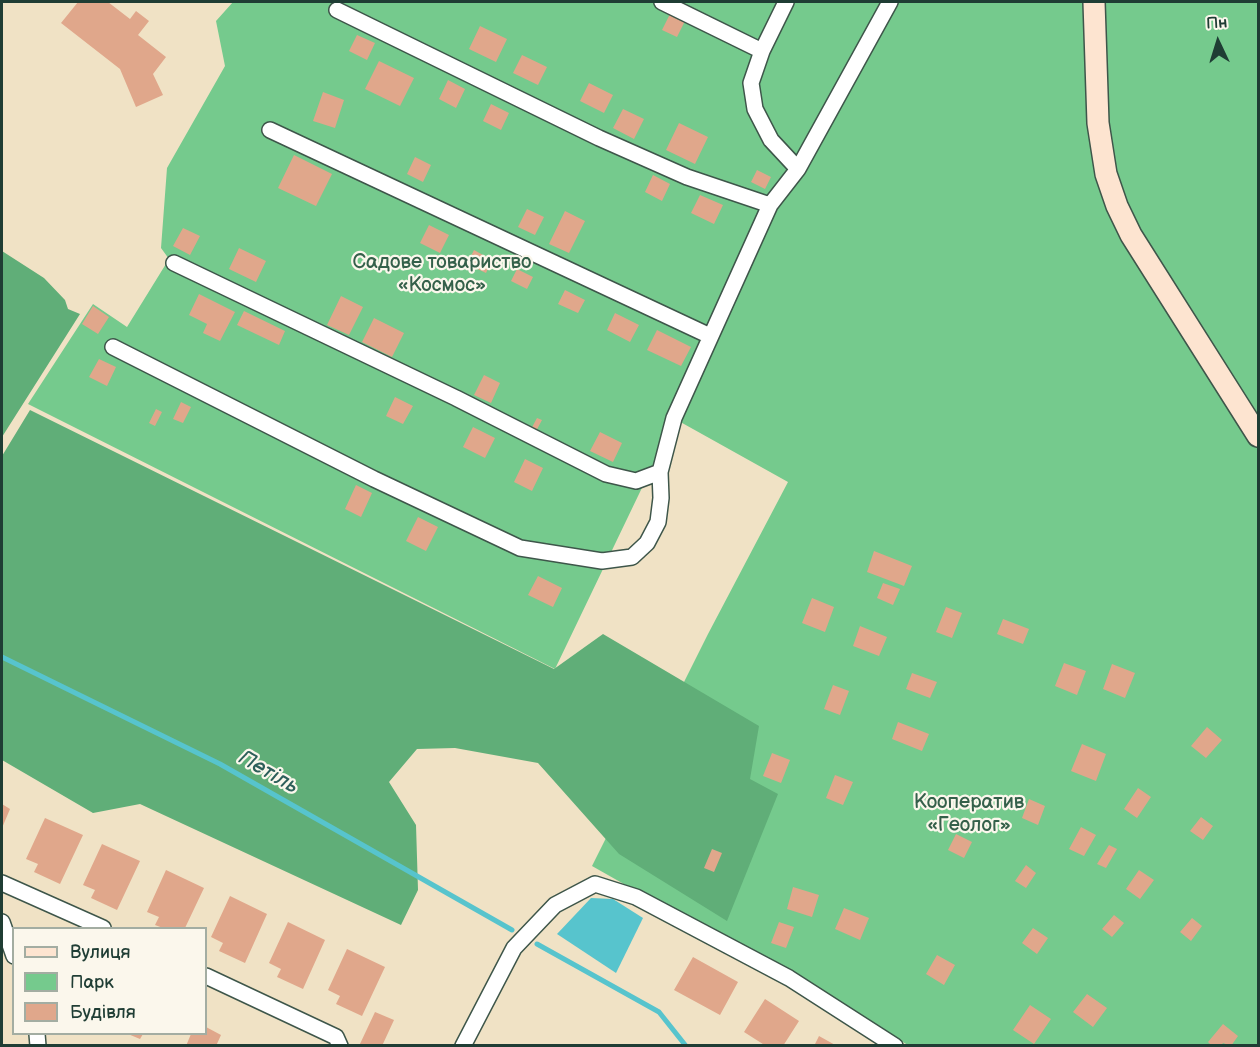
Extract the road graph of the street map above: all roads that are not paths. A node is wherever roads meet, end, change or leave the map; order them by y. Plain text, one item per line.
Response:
1 (662, 2) edge
2 (786, 2) edge
3 (890, 2) edge
4 (1094, 2) edge
5 (338, 10) dead end
6 (762, 51) junction
7 (270, 130) dead end
8 (798, 169) junction
9 (770, 205) junction
10 (174, 263) dead end
11 (710, 336) junction
12 (113, 347) dead end
13 (1258, 436) edge
14 (660, 472) junction
15 (2, 883) edge
16 (2, 922) edge
17 (102, 927) edge
18 (12, 950) edge
19 (207, 976) edge
20 (340, 1046) edge
21 (463, 1046) edge
22 (895, 1046) edge

1 - 6 street
2 - 6 street
3 - 8 street
4 - 13 street
5 - 9 street
6 - 8 street
7 - 11 street
8 - 9 street
9 - 11 street
10 - 14 street
11 - 14 street
12 - 14 street
15 - 17 street
16 - 18 street
19 - 20 street
21 - 22 street

